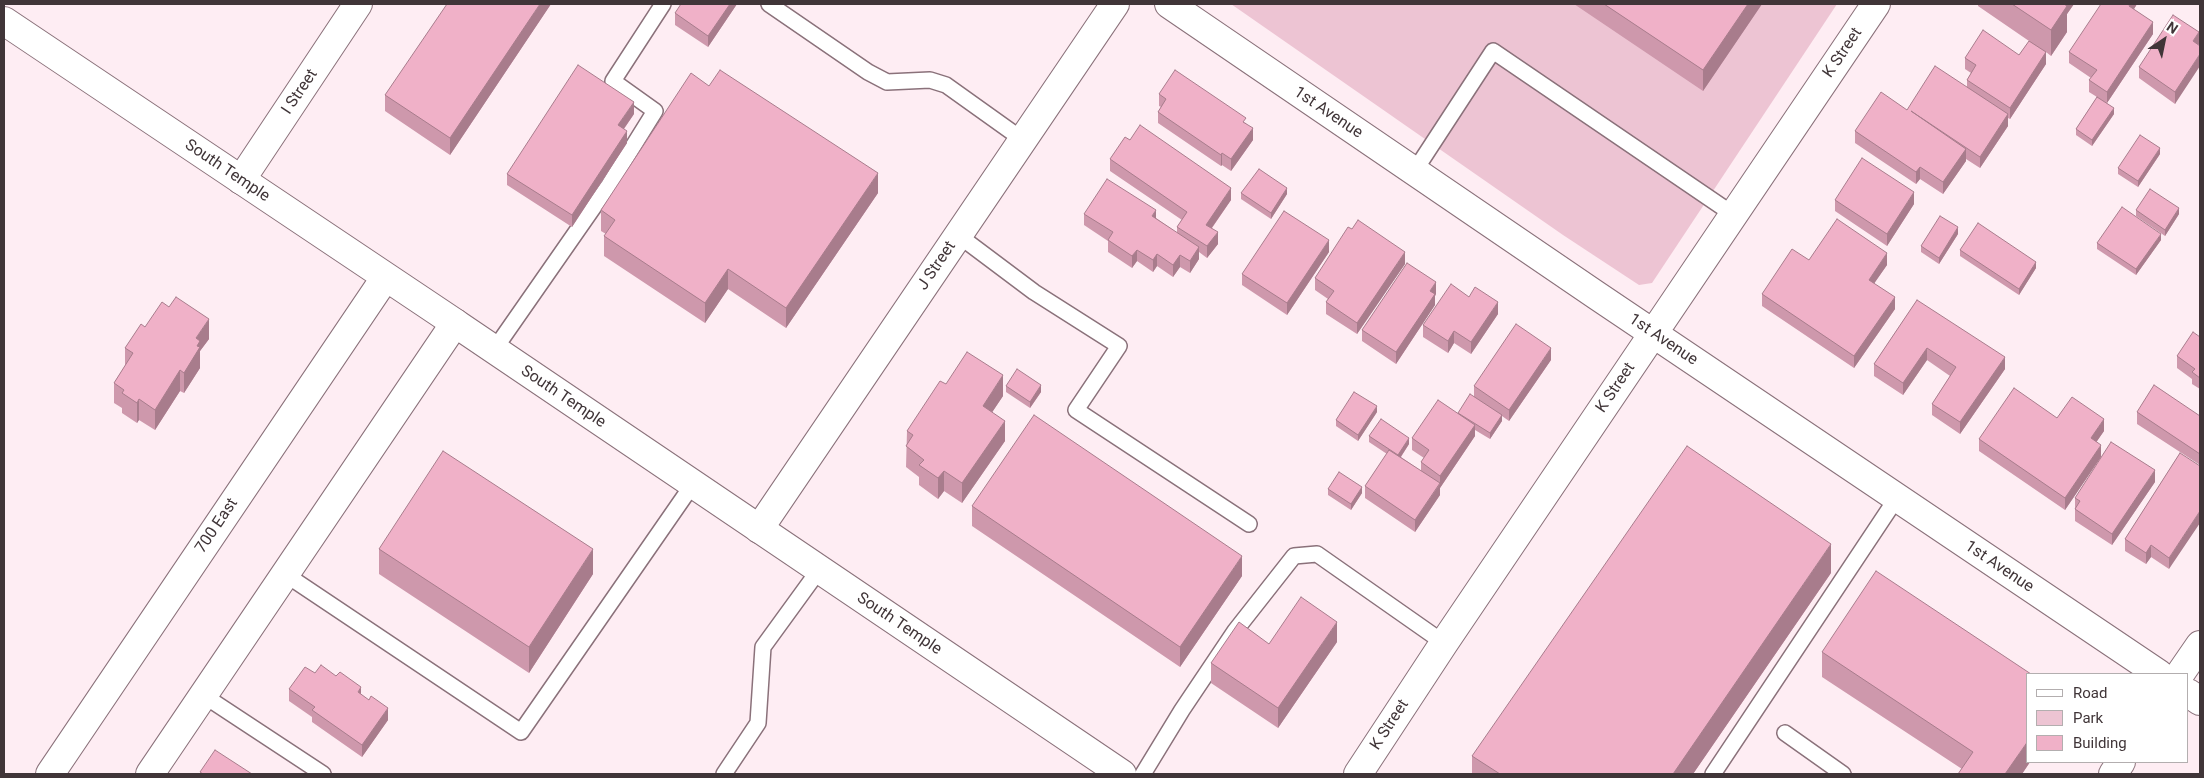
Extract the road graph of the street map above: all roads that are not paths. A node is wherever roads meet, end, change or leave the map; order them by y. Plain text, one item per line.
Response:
1 (358, 4) edge
2 (663, 4) edge
3 (769, 4) edge
4 (1114, 4) edge
5 (1169, 4) edge
6 (1876, 4) edge
7 (4, 21) edge
8 (1023, 140) junction
9 (1414, 172) junction
10 (241, 180) junction
11 (1734, 215) junction
12 (958, 235) junction
13 (385, 278) junction
14 (455, 323) junction
15 (1653, 333) junction
16 (494, 350) junction
17 (693, 484) junction
18 (1896, 499) junction
19 (1249, 524) dead end
20 (759, 529) junction
21 (820, 570) junction
22 (285, 574) junction
23 (1444, 643) junction
24 (2200, 645) edge
25 (2157, 673) edge
26 (2181, 673) edge
27 (2189, 694) edge
28 (203, 695) junction
29 (2200, 702) edge
30 (1785, 734) dead end
31 (2120, 763) edge
32 (50, 774) edge
33 (150, 774) edge
34 (323, 774) edge
35 (724, 774) edge
36 (1122, 774) edge
37 (1143, 774) edge
38 (1358, 774) edge
39 (1713, 774) edge
40 (1843, 774) edge
41 (2113, 774) edge

1 - 10 street, I Street
2 - 16 lane
3 - 8 lane
4 - 8 street, J Street
5 - 9 street, 1st Avenue
6 - 11 street, K Street
7 - 10 street, South Temple
8 - 12 street, J Street
9 - 11 lane
9 - 15 street, 1st Avenue
10 - 13 street, South Temple
11 - 15 street, K Street
12 - 19 lane
12 - 20 street, J Street
13 - 14 street, South Temple
13 - 32 street, 700 East
14 - 16 street, South Temple
14 - 22 street
15 - 18 street, 1st Avenue
15 - 23 street, K Street
16 - 17 street, South Temple
17 - 20 street, South Temple
17 - 22 lane
18 - 25 street, 1st Avenue
18 - 39 lane
20 - 21 street, South Temple
21 - 35 lane
21 - 36 street, South Temple
22 - 28 street
23 - 37 lane
23 - 38 street, K Street
24 - 26 street
27 - 29 street
28 - 33 street
28 - 34 lane
30 - 40 lane
31 - 41 street

